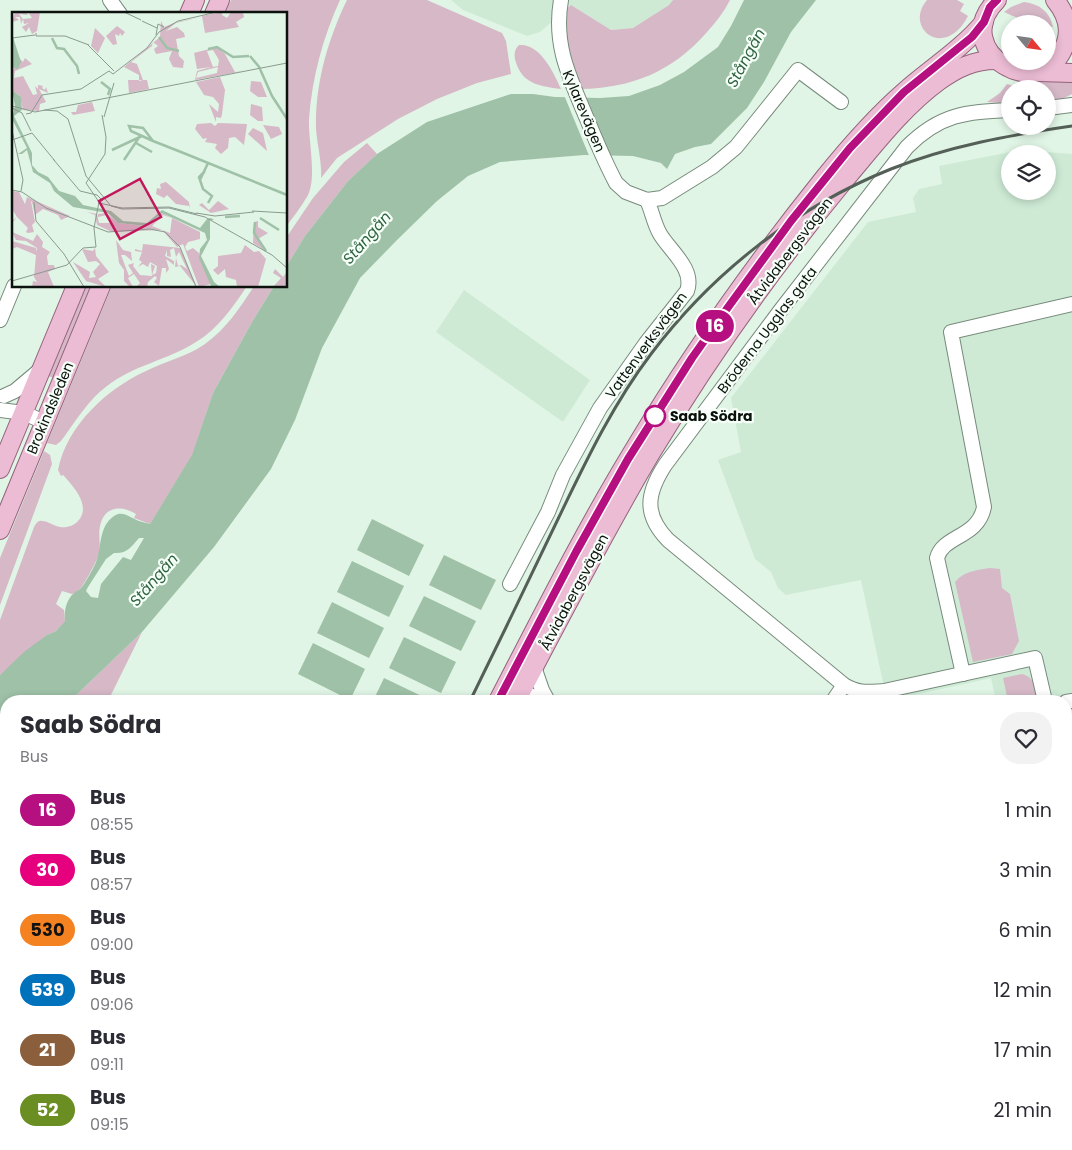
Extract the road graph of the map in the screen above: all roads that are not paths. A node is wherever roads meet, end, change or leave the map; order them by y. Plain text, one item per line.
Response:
1 (110, 0) edge
2 (195, 0) edge
3 (220, 0) edge
4 (561, 0) edge
5 (996, 0) edge
6 (1055, 0) edge
7 (119, 12) edge
8 (190, 12) edge
9 (215, 12) edge
10 (984, 22) junction
11 (1070, 35) edge
12 (996, 60) junction
13 (1035, 72) junction
14 (1072, 73) edge
15 (841, 102) dead end
16 (1072, 105) edge
17 (1056, 107) edge
18 (1001, 111) edge
19 (647, 200) junction
20 (13, 288) edge
21 (75, 288) edge
22 (100, 288) edge
23 (1072, 304) edge
24 (0, 320) edge
25 (42, 368) junction
26 (2, 396) edge
27 (0, 410) edge
28 (24, 413) junction
29 (44, 422) junction
30 (0, 469) edge
31 (0, 530) edge
32 (510, 584) dead end
33 (534, 667) junction
34 (963, 674) junction
35 (844, 685) junction
36 (518, 694) edge
37 (545, 695) edge
38 (836, 695) edge
39 (1044, 695) edge

1 - 7 street
2 - 8 main road
3 - 9 main road
4 - 19 street, Kylarevägen
5 - 10 main road, Åtvidabergsvägen
6 - 11 main road
10 - 12 main road
10 - 36 main road, Åtvidabergsvägen
11 - 13 main road
12 - 13 main road
12 - 33 main road, Åtvidabergsvägen
13 - 14 main road
15 - 19 street
16 - 17 street
18 - 35 street, Bröderna Ugglas gata
19 - 32 street, Vattenverksvägen
20 - 24 street
21 - 25 main road, Brokindsleden
22 - 29 main road, Brokindsleden
23 - 34 street
25 - 26 street, Brokindsleden
25 - 28 main road, Brokindsleden
26 - 28 street
27 - 28 street
28 - 29 street
28 - 30 main road, Brokindsleden
29 - 31 main road, Brokindsleden
33 - 36 main road, Åtvidabergsvägen
33 - 37 street
34 - 35 street, Bröderna Ugglas gata
34 - 39 street, Bröderna Ugglas gata
35 - 38 street

